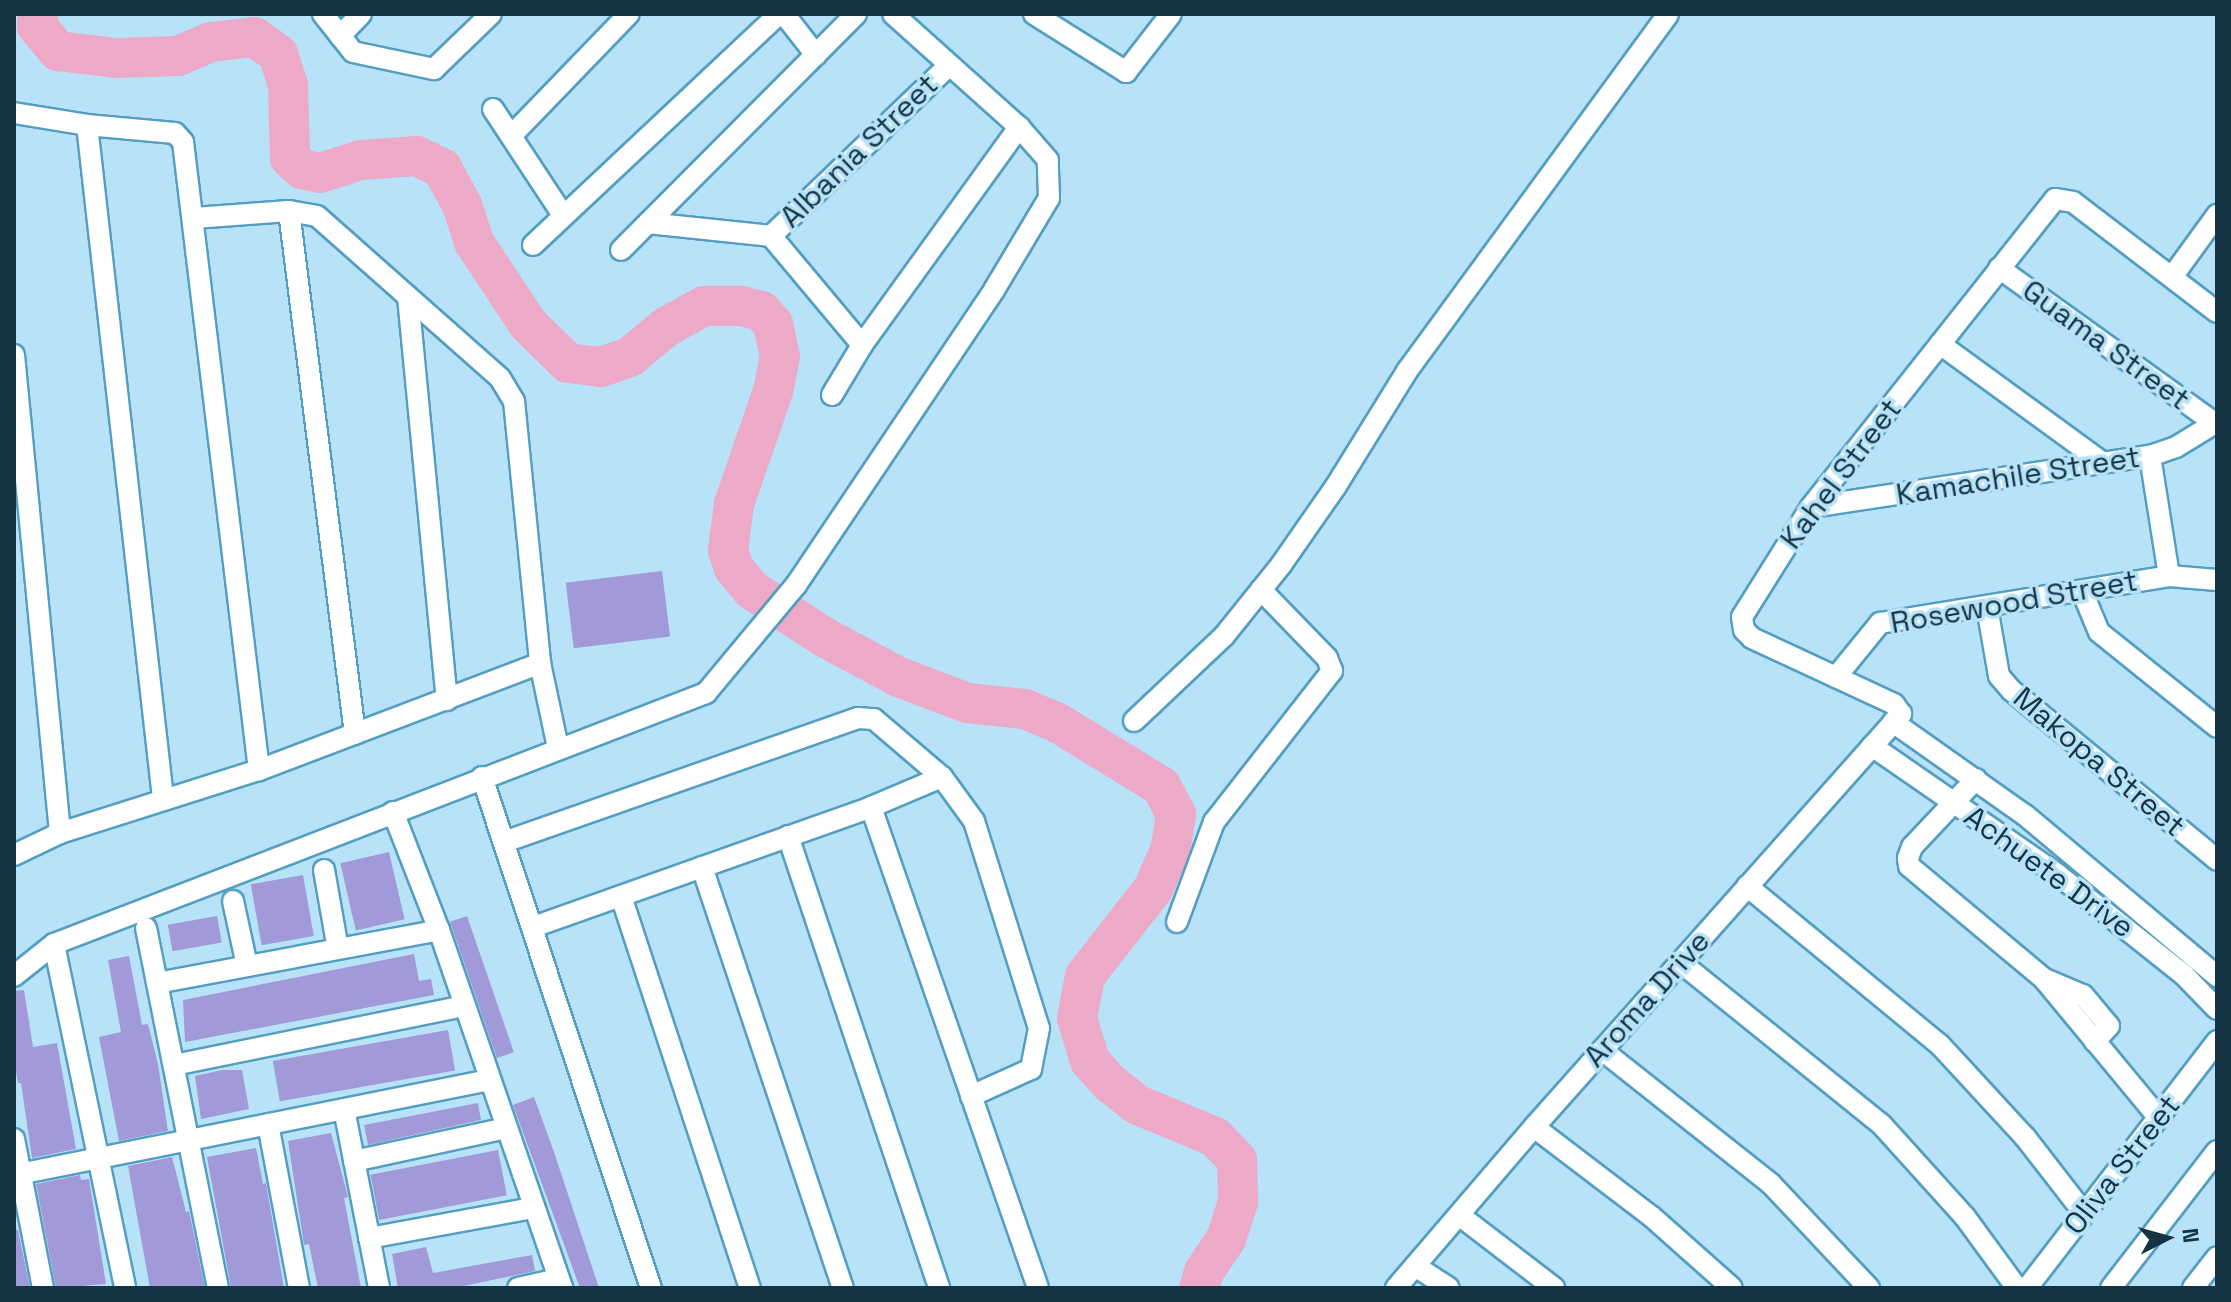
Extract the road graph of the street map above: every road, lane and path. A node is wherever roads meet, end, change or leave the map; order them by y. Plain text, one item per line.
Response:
1 (323, 14) edge
2 (361, 14) edge
3 (491, 14) edge
4 (629, 14) edge
5 (781, 14) edge
6 (856, 14) edge
7 (893, 14) edge
8 (1034, 14) edge
9 (1171, 14) edge
10 (1668, 14) edge
11 (340, 36) junction
12 (816, 55) junction
13 (948, 66) junction
14 (493, 109) dead end
15 (14, 113) edge
16 (87, 125) junction
17 (1019, 127) junction
18 (512, 135) junction
19 (289, 211) junction
20 (563, 215) junction
21 (2217, 215) edge
22 (194, 218) junction
23 (648, 223) junction
24 (771, 236) junction
25 (533, 245) dead end
26 (621, 250) dead end
27 (1999, 268) junction
28 (2172, 277) junction
29 (408, 297) junction
30 (2217, 312) edge
31 (1940, 344) junction
32 (862, 345) junction
33 (14, 355) edge
34 (832, 395) dead end
35 (2215, 422) edge
36 (18, 438) edge
37 (2150, 456) junction
38 (2103, 463) junction
39 (1811, 507) junction
40 (2169, 576) junction
41 (2217, 580) edge
42 (1261, 590) junction
43 (2082, 591) junction
44 (1987, 607) junction
45 (540, 663) junction
46 (1836, 677) junction
47 (447, 700) junction
48 (1897, 718) junction
49 (1134, 721) dead end
50 (2217, 727) edge
51 (355, 734) junction
52 (1872, 746) junction
53 (558, 748) junction
54 (259, 770) junction
55 (482, 777) junction
56 (942, 777) junction
57 (1976, 779) junction
58 (163, 798) junction
59 (1954, 802) junction
60 (871, 807) junction
61 (393, 812) junction
62 (60, 833) junction
63 (788, 836) junction
64 (504, 842) junction
65 (14, 855) edge
66 (2217, 860) edge
67 (702, 867) junction
68 (324, 870) dead end
69 (1747, 886) junction
70 (621, 896) junction
71 (233, 901) dead end
72 (1177, 922) dead end
73 (533, 927) junction
74 (146, 928) dead end
75 (439, 930) junction
76 (54, 944) junction
77 (338, 949) junction
78 (1680, 962) junction
79 (247, 966) junction
80 (14, 976) edge
81 (2217, 976) edge
82 (157, 983) junction
83 (464, 1006) junction
84 (2217, 1009) edge
85 (2217, 1041) edge
86 (1602, 1050) junction
87 (174, 1065) junction
88 (489, 1080) junction
89 (971, 1096) junction
90 (344, 1109) junction
91 (2158, 1117) junction
92 (268, 1124) junction
93 (1534, 1127) junction
94 (506, 1128) junction
95 (14, 1139) edge
96 (190, 1140) junction
97 (2217, 1151) edge
98 (98, 1158) junction
99 (354, 1161) junction
100 (17, 1174) edge
101 (533, 1208) junction
102 (2084, 1213) junction
103 (1459, 1215) junction
104 (369, 1238) junction
105 (2217, 1257) edge
106 (1415, 1266) junction
107 (560, 1284) edge
108 (43, 1288) edge
109 (125, 1288) edge
110 (218, 1288) edge
111 (299, 1288) edge
112 (379, 1288) edge
113 (518, 1288) edge
114 (651, 1288) edge
115 (750, 1288) edge
116 (843, 1288) edge
117 (939, 1288) edge
118 (1038, 1288) edge
119 (1396, 1288) edge
120 (1449, 1288) edge
121 (1554, 1288) edge
122 (1732, 1288) edge
123 (1869, 1288) edge
124 (2017, 1288) edge
125 (2027, 1288) edge
126 (2111, 1288) edge
127 (2193, 1288) edge

1 - 11 street
2 - 11 street
3 - 11 street
4 - 18 street
5 - 12 street
5 - 20 street
6 - 12 street
7 - 13 street
8 - 9 street
10 - 42 street
12 - 23 street
13 - 17 street
13 - 24 street, Albania Street
14 - 18 street
15 - 16 street
16 - 22 street
16 - 58 street
17 - 32 street
17 - 53 street
18 - 20 street
19 - 22 street
19 - 29 street
19 - 51 street
20 - 25 street
21 - 28 street
22 - 54 street
23 - 24 street
23 - 26 street
24 - 32 street
27 - 28 street, Kahel Street
27 - 31 street, Kahel Street
27 - 35 street, Guama Street
28 - 30 street
29 - 45 street
29 - 47 street
31 - 38 street
31 - 39 street, Kahel Street
32 - 34 street
33 - 36 street
35 - 37 street, Kamachile Street
36 - 62 street
37 - 38 street, Kamachile Street
37 - 40 street
38 - 39 street, Kamachile Street
39 - 46 street, Kahel Street
40 - 41 street, Rosewood Street
40 - 43 street, Rosewood Street
42 - 49 street
42 - 72 street
43 - 44 street, Rosewood Street
43 - 50 street
44 - 46 street, Rosewood Street
44 - 66 street, Makopa Street
45 - 47 street
45 - 53 street
46 - 48 street, Kahel Street
47 - 51 street
48 - 52 street, Aroma Drive
48 - 57 street, Achuete Drive
51 - 54 street
52 - 59 street, Achuete Drive
52 - 69 street, Aroma Drive
53 - 55 street
54 - 58 street
55 - 61 street
55 - 64 street
56 - 60 street
56 - 64 street
56 - 89 street
57 - 59 street
57 - 81 street, Achuete Drive
58 - 62 street
59 - 84 street, Achuete Drive
59 - 91 street
60 - 63 street
60 - 89 street
61 - 75 street
61 - 76 street
62 - 65 street
63 - 67 street
63 - 117 street
64 - 73 street
67 - 70 street
67 - 116 street
68 - 77 street
69 - 78 street, Aroma Drive
69 - 102 street
70 - 73 street
70 - 115 street
71 - 79 street
73 - 114 street
74 - 82 street
75 - 77 street
75 - 83 street
76 - 80 street
76 - 98 street
77 - 79 street
78 - 86 street, Aroma Drive
78 - 124 street
79 - 82 street
82 - 87 street
83 - 87 street
83 - 88 street
85 - 91 street, Oliva Street
86 - 93 street, Aroma Drive
86 - 123 street
87 - 96 street
88 - 90 street
88 - 94 street
89 - 118 street
90 - 92 street
90 - 99 street
91 - 102 street, Oliva Street
92 - 96 street
92 - 111 street
93 - 103 street, Aroma Drive
93 - 122 street
94 - 99 street
94 - 101 street
95 - 100 street
96 - 98 street
96 - 110 street
97 - 126 street
98 - 100 street
98 - 109 street
99 - 104 street
100 - 108 street
101 - 104 street
101 - 107 street
102 - 125 street, Oliva Street
103 - 106 street, Aroma Drive
103 - 121 street
104 - 112 street
105 - 127 street
106 - 119 street, Aroma Drive
106 - 120 street
107 - 113 street

